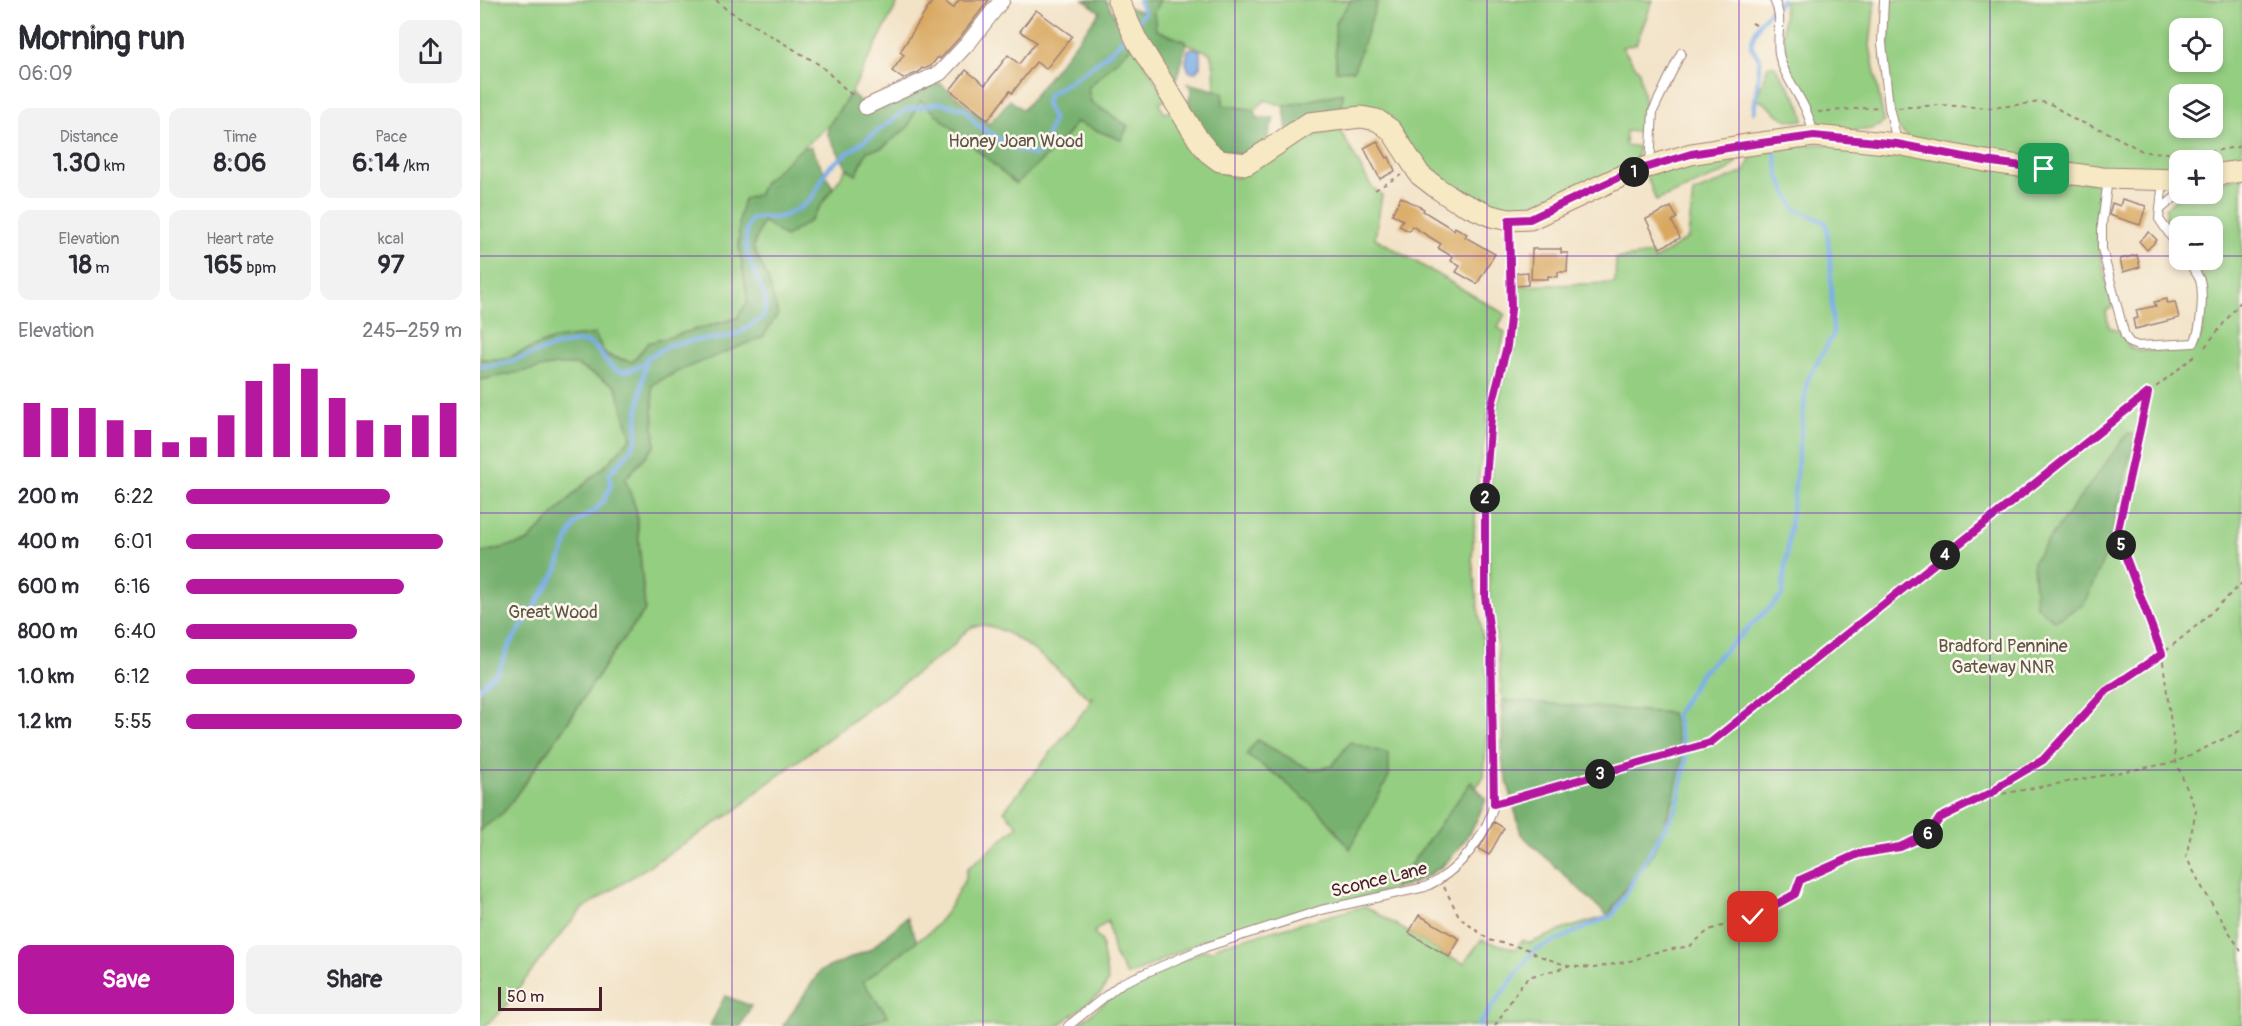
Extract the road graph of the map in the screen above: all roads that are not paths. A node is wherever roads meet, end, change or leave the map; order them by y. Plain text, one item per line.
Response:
1 (1002, 0) edge
2 (1884, 0) edge
3 (1120, 3) edge
4 (1776, 4) edge
5 (1681, 53) dead end
6 (866, 107) road end
7 (1814, 136) junction
8 (1897, 144) junction
9 (1650, 167) junction
10 (2242, 171) edge
11 (2223, 174) edge
12 (2109, 178) junction
13 (2169, 184) edge
14 (2169, 194) edge
15 (2169, 194) edge
16 (2161, 209) junction
17 (1509, 220) junction
18 (2169, 234) edge
19 (2194, 270) edge
20 (1068, 1026) edge

1 - 6 street
2 - 8 lane
3 - 17 street
4 - 7 lane
5 - 9 lane
7 - 8 street
7 - 9 street
8 - 12 street
9 - 17 street
10 - 11 street
12 - 13 street
12 - 19 lane
14 - 16 lane
15 - 16 lane
16 - 18 lane
17 - 20 lane, Sconce Lane

